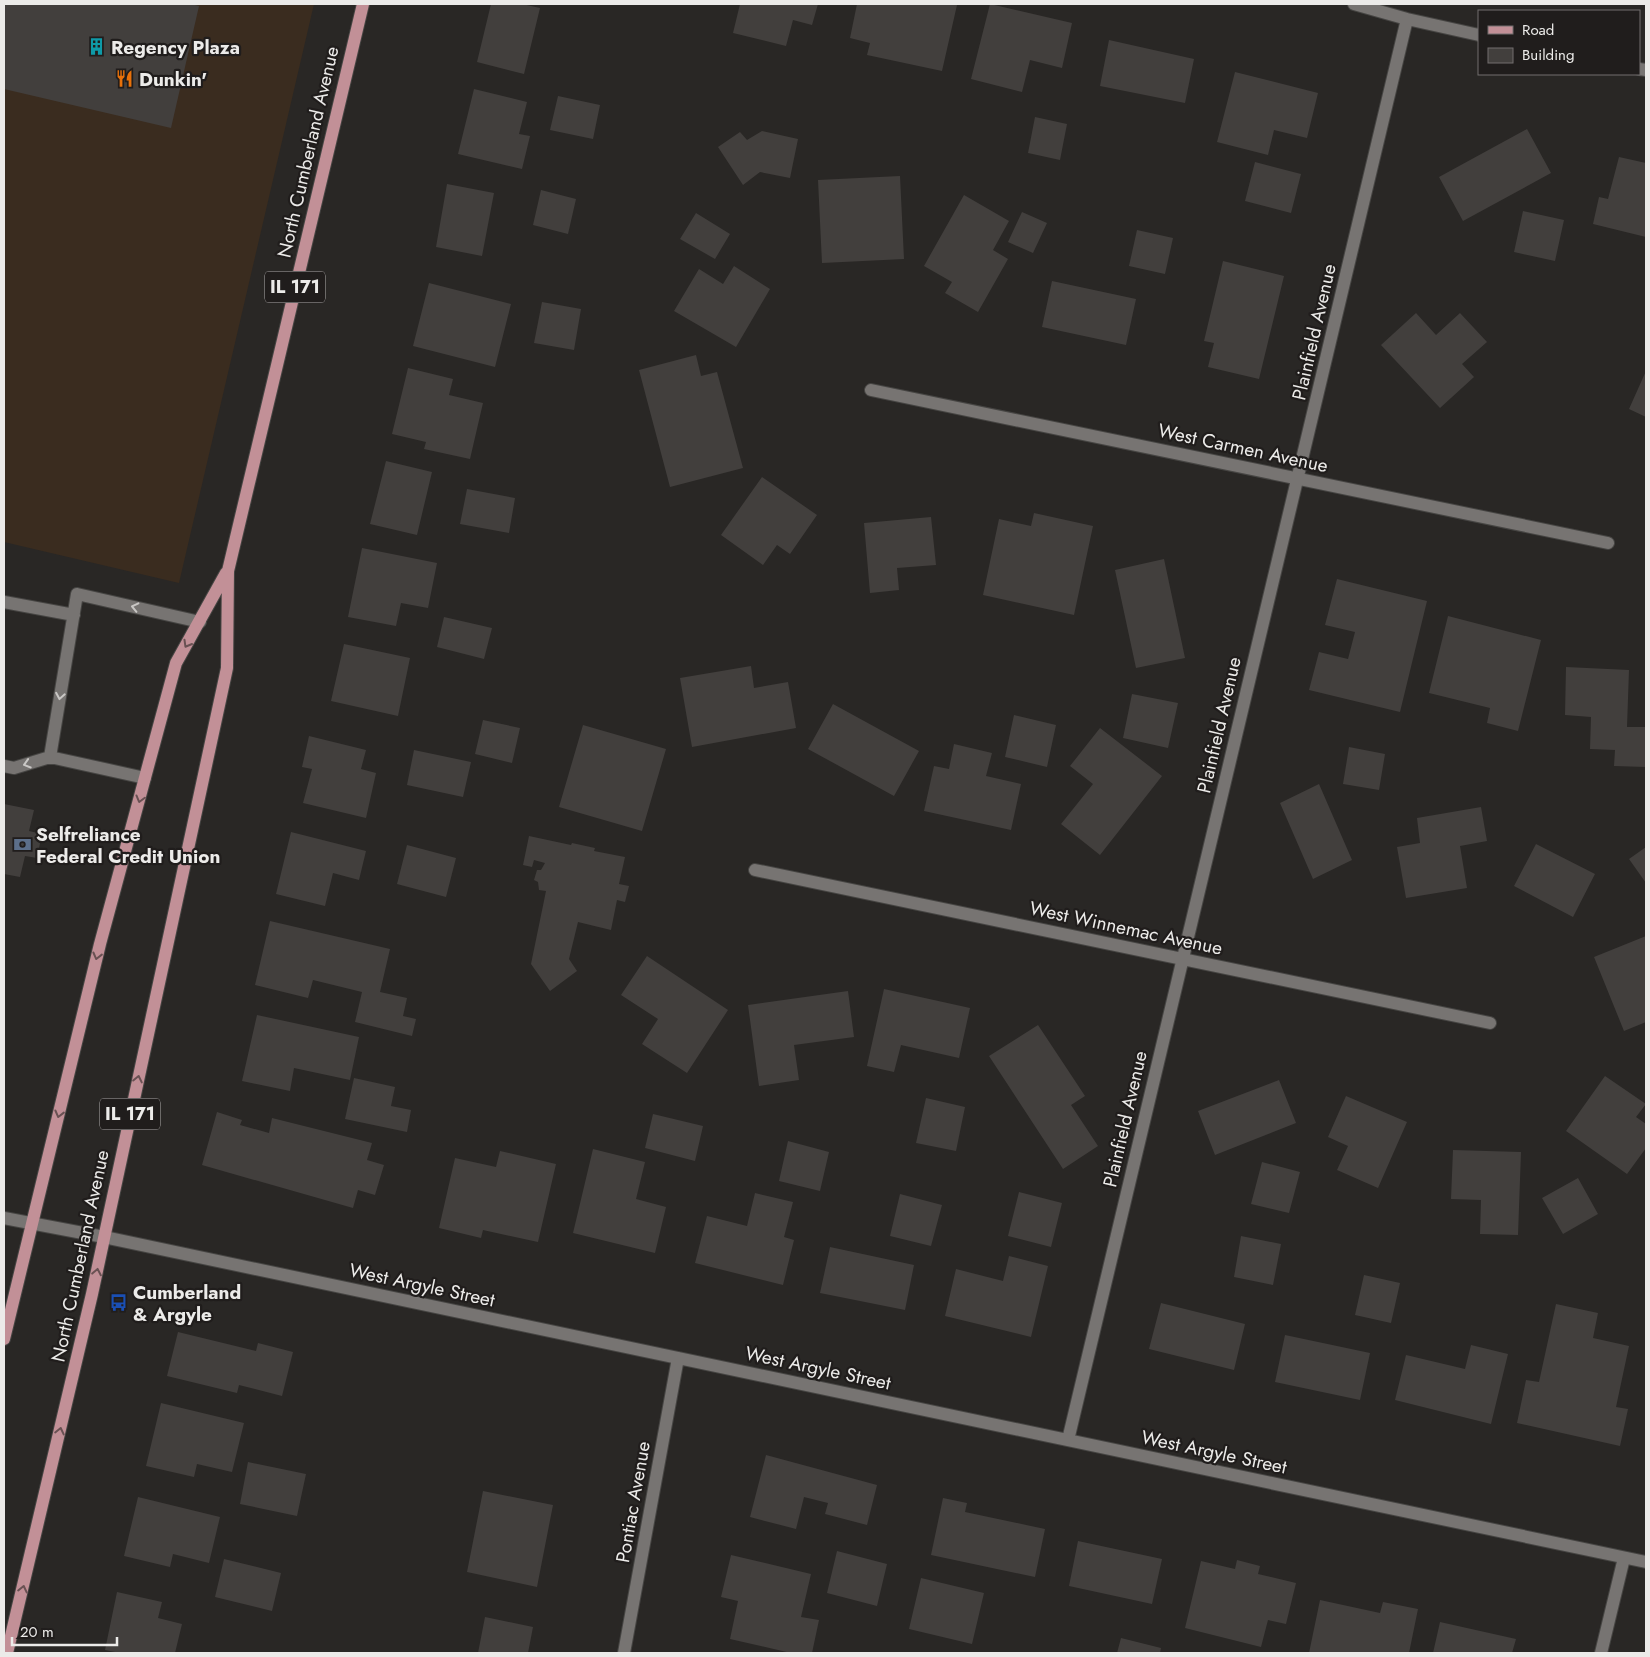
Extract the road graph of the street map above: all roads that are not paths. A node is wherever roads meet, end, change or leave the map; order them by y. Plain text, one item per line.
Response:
1 (363, 4) edge
2 (1354, 4) edge
3 (1407, 19) junction
4 (1478, 34) edge
5 (871, 390) dead end
6 (1298, 479) junction
7 (1608, 543) dead end
8 (228, 571) junction
9 (4, 602) edge
10 (74, 614) junction
11 (200, 622) junction
12 (50, 757) junction
13 (4, 766) edge
14 (145, 778) junction
15 (754, 870) dead end
16 (1183, 959) junction
17 (1490, 1023) dead end
18 (4, 1218) edge
19 (32, 1224) junction
20 (104, 1237) junction
21 (4, 1338) edge
22 (678, 1358) junction
23 (1068, 1440) junction
24 (1624, 1558) junction
25 (1646, 1562) edge
26 (7, 1653) edge
27 (624, 1653) edge
28 (1601, 1653) edge

1 - 8 main road, North Cumberland Avenue / IL 171
2 - 3 street
3 - 4 street
3 - 6 street, Plainfield Avenue
5 - 6 street, West Carmen Avenue
6 - 7 street, West Carmen Avenue
6 - 16 street, Plainfield Avenue
8 - 11 main road, North Cumberland Avenue / IL 171
20 -> 8 main road, North Cumberland Avenue / IL 171
9 - 10 street
11 -> 10 street
10 -> 12 street
11 -> 14 main road, North Cumberland Avenue / IL 171
12 -> 13 street
12 - 14 street
14 -> 19 main road, North Cumberland Avenue / IL 171
15 - 16 street, West Winnemac Avenue
16 - 17 street, West Winnemac Avenue
16 - 23 street, Plainfield Avenue
18 - 19 street, West Argyle Street
19 - 20 street, West Argyle Street
19 - 21 main road, North Cumberland Avenue / IL 171
20 - 22 street, West Argyle Street
26 -> 20 main road, North Cumberland Avenue / IL 171
22 - 23 street, West Argyle Street
22 - 27 street, Pontiac Avenue
23 - 24 street, West Argyle Street
24 - 25 street, West Argyle Street
24 - 28 street

